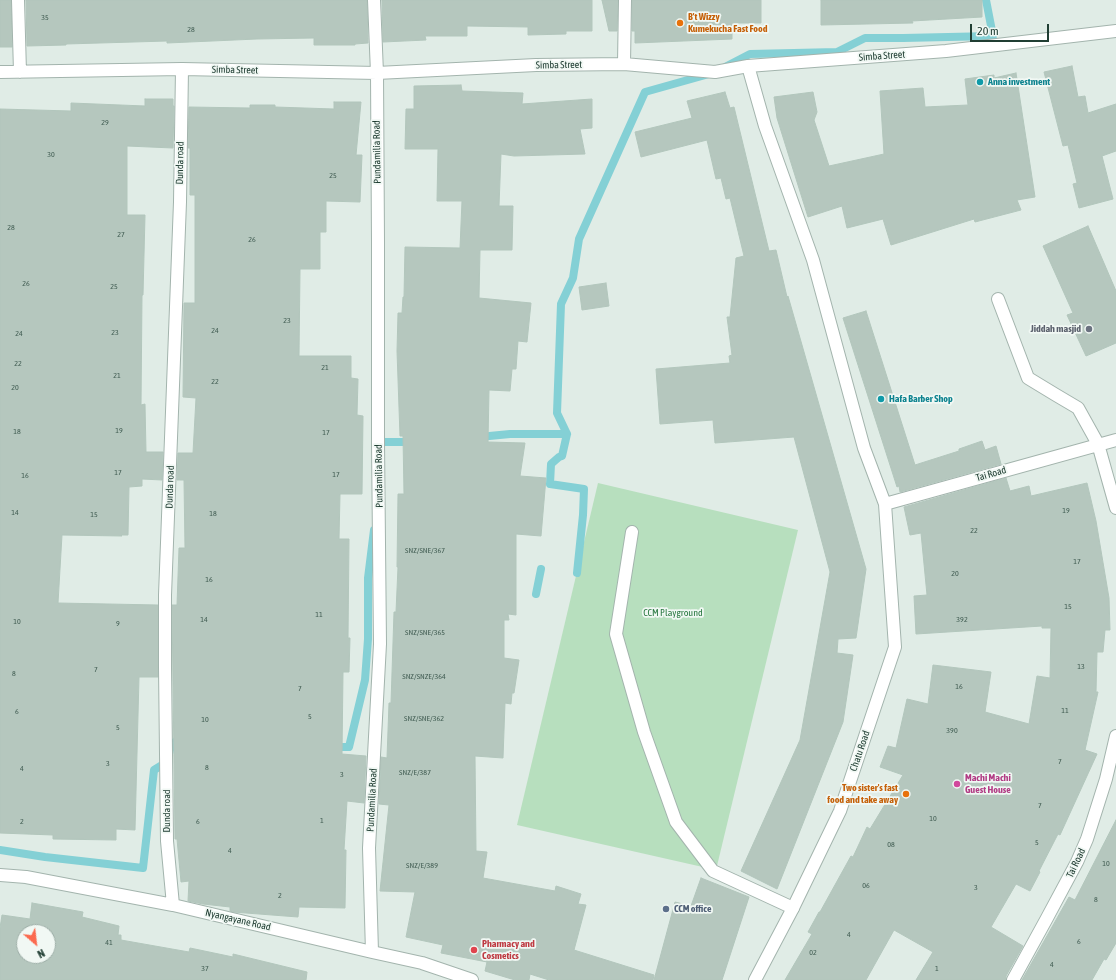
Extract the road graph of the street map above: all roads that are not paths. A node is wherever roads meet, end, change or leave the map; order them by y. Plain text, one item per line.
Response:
1 (18, 0) edge
2 (374, 0) edge
3 (625, 0) edge
4 (1116, 31) edge
5 (624, 64) junction
6 (748, 66) junction
7 (182, 69) junction
8 (0, 72) edge
9 (20, 72) junction
10 (376, 74) junction
11 (998, 299) dead end
12 (1116, 440) edge
13 (1098, 444) junction
14 (885, 504) junction
15 (1116, 508) edge
16 (632, 532) dead end
17 (1116, 736) edge
18 (0, 875) edge
19 (172, 905) junction
20 (793, 908) junction
21 (372, 952) junction
22 (472, 980) edge
23 (755, 980) edge
24 (1012, 980) edge

1 - 9 street
2 - 10 street, Pundamilia Road
3 - 5 street
4 - 6 street, Simba Street
5 - 6 street, Simba Street
5 - 10 street, Simba Street
6 - 14 street, Chatu Road
7 - 9 street, Simba Street
7 - 10 street, Simba Street
7 - 19 street, Dunda road
8 - 9 street, Simba Street
10 - 21 street, Pundamilia Road
11 - 13 street
12 - 13 street, Tai Road
13 - 14 street, Tai Road
13 - 15 street
14 - 20 street, Chatu Road
16 - 20 street
17 - 24 street, Tai Road
18 - 19 street, Nyangayane Road
19 - 21 street, Nyangayane Road
20 - 23 street, Chatu Road
21 - 22 street, Nyangayane Road

